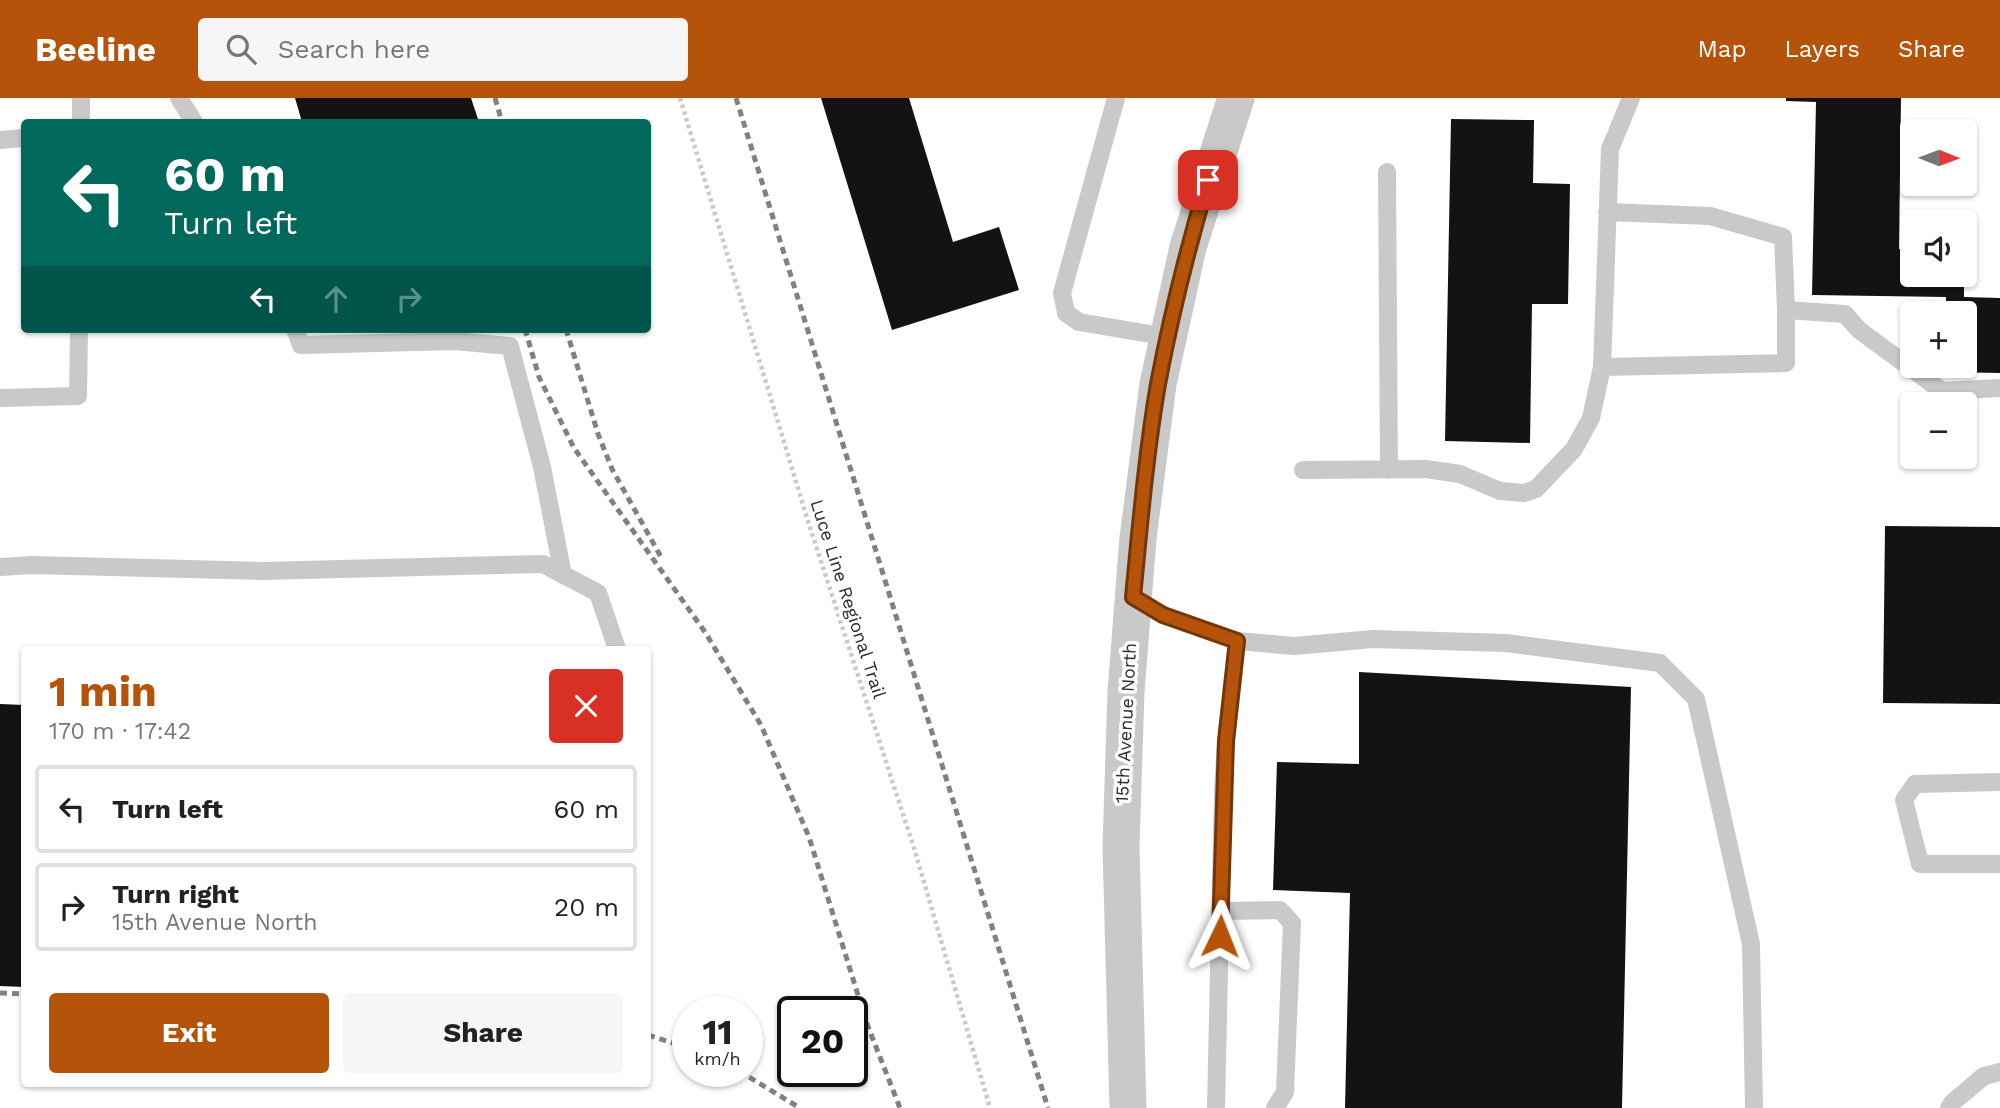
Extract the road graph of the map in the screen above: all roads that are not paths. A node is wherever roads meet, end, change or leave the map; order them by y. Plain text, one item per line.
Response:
1 (81, 98) edge
2 (179, 98) edge
3 (1116, 98) edge
4 (1236, 98) edge
5 (1631, 98) edge
6 (81, 119) edge
7 (192, 119) edge
8 (21, 138) edge
9 (0, 139) edge
10 (1387, 172) dead end
11 (1607, 212) junction
12 (1786, 310) junction
13 (79, 333) edge
14 (296, 333) edge
15 (1168, 337) junction
16 (1602, 367) junction
17 (2000, 388) edge
18 (0, 398) edge
19 (1303, 470) dead end
20 (1389, 470) junction
21 (0, 568) edge
22 (563, 575) junction
23 (1133, 597) junction
24 (1237, 641) junction
25 (616, 646) edge
26 (2000, 782) edge
27 (2000, 864) edge
28 (1221, 911) junction
29 (2000, 1072) edge
30 (1128, 1108) edge
31 (1216, 1108) edge
32 (1275, 1108) edge
33 (1754, 1108) edge
34 (1949, 1108) edge

1 - 6 lane
2 - 7 lane
3 - 15 lane
4 - 15 street, 15th Avenue North
5 - 11 lane
8 - 9 lane
10 - 20 lane
11 - 12 lane
11 - 16 lane
12 - 16 lane
12 - 17 lane
13 - 18 lane
14 - 22 lane
15 - 23 street, 15th Avenue North
16 - 20 lane
19 - 20 lane
21 - 22 lane
22 - 25 lane
23 - 24 lane
23 - 30 street, 15th Avenue North
24 - 28 lane
24 - 33 lane
26 - 27 lane
28 - 31 lane
28 - 32 lane
29 - 34 lane

